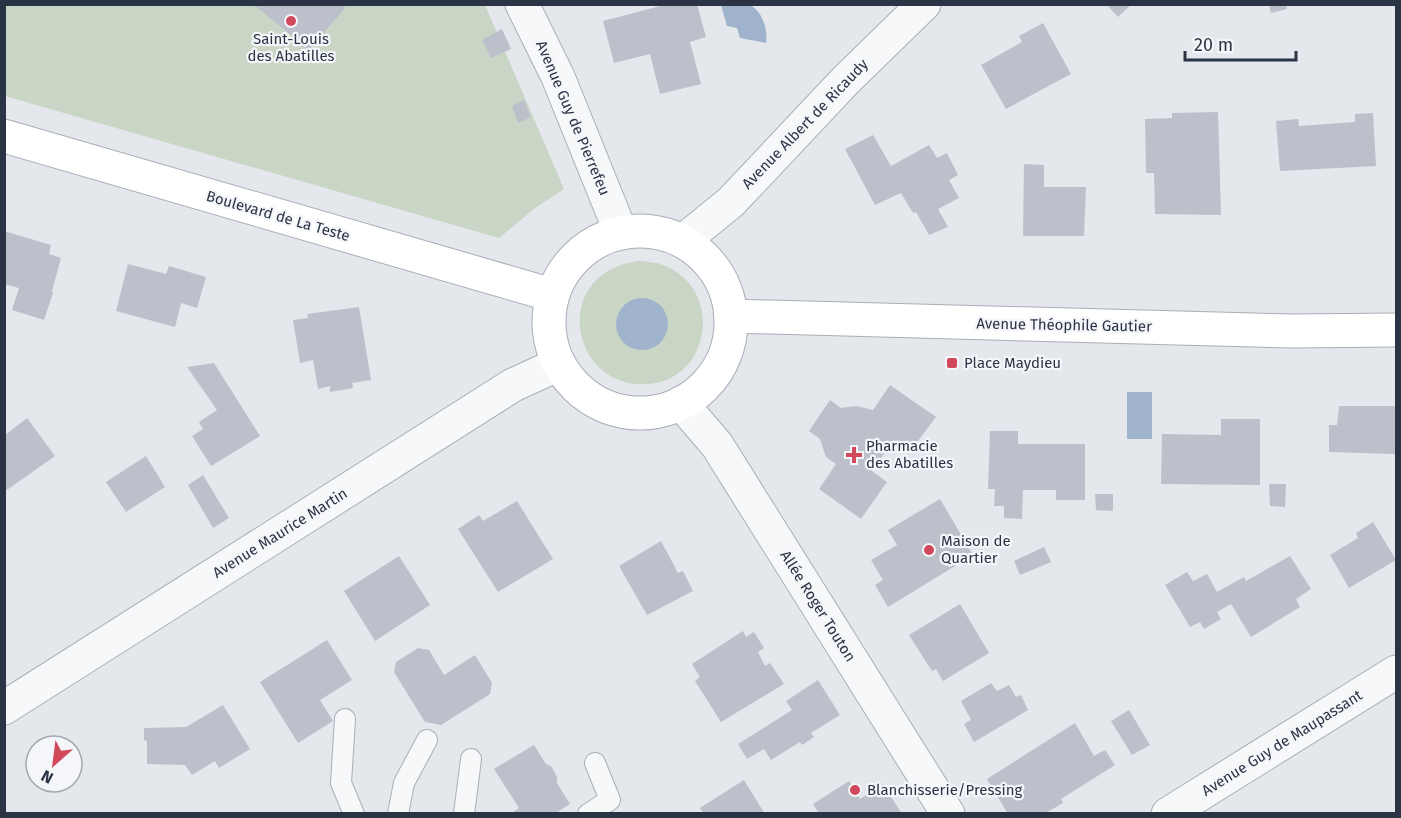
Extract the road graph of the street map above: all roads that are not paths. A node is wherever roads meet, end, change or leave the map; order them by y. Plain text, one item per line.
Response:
1 (522, 4) edge
2 (924, 4) edge
3 (4, 136) edge
4 (621, 232) junction
5 (683, 241) junction
6 (552, 296) junction
7 (731, 316) junction
8 (1396, 330) edge
9 (559, 364) junction
10 (681, 403) junction
11 (1396, 672) edge
12 (4, 708) edge
13 (345, 719) dead end
14 (427, 740) dead end
15 (471, 759) dead end
16 (595, 763) dead end
17 (354, 813) edge
18 (398, 813) edge
19 (464, 813) edge
20 (588, 813) edge
21 (948, 813) edge
22 (1168, 813) edge

1 - 4 street, Avenue Guy de Pierrefeu
2 - 5 street, Avenue Albert de Ricaudy
3 - 6 main road, Boulevard de La Teste
4 - 5 main road
4 - 6 main road
5 - 7 main road
6 - 9 main road
7 - 8 main road, Avenue Théophile Gautier
7 - 10 main road
9 - 10 main road
9 - 12 street, Avenue Maurice Martin
10 - 21 street, Allée Roger Touton
11 - 22 street, Avenue Guy de Maupassant
13 - 17 lane
14 - 18 lane
15 - 19 lane
16 - 20 lane

